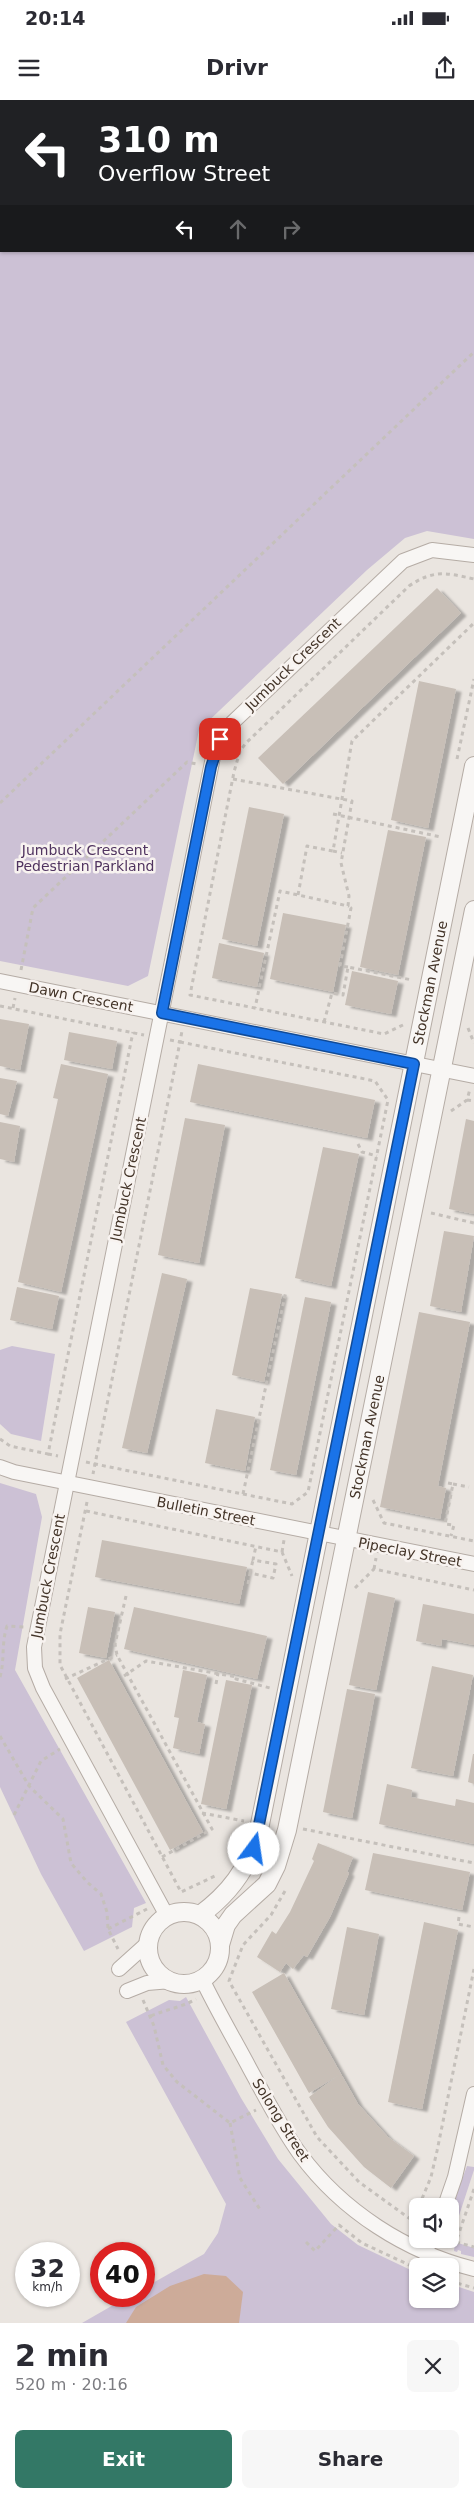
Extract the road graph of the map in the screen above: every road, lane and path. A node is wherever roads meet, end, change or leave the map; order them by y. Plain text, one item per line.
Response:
1 (474, 352) edge
2 (474, 555) edge
3 (474, 579) edge
4 (474, 623) edge
5 (474, 679) edge
6 (456, 766) dead end
7 (474, 766) edge
8 (211, 767) junction
9 (234, 772) junction
10 (233, 780) junction
11 (342, 799) junction
12 (0, 803) edge
13 (333, 814) dead end
14 (339, 815) junction
15 (349, 817) junction
16 (443, 829) dead end
17 (441, 837) junction
18 (439, 846) dead end
19 (332, 851) junction
20 (342, 853) junction
21 (298, 895) junction
22 (348, 906) junction
23 (474, 910) edge
24 (266, 938) dead end
25 (270, 939) junction
26 (348, 967) junction
27 (414, 970) dead end
28 (412, 980) junction
29 (0, 981) edge
30 (18, 984) junction
31 (410, 989) dead end
32 (0, 1006) edge
33 (13, 1008) junction
34 (255, 1008) junction
35 (162, 1013) junction
36 (404, 1017) dead end
37 (324, 1022) junction
38 (468, 1029) dead end
39 (474, 1043) edge
40 (414, 1064) junction
41 (442, 1070) junction
42 (474, 1076) edge
43 (474, 1101) edge
44 (450, 1118) dead end
45 (358, 1144) dead end
46 (377, 1156) junction
47 (432, 1203) dead end
48 (430, 1213) junction
49 (429, 1222) dead end
50 (474, 1223) edge
51 (286, 1291) dead end
52 (0, 1439) edge
53 (0, 1467) edge
54 (66, 1482) junction
55 (448, 1482) dead end
56 (453, 1484) junction
57 (469, 1487) dead end
58 (374, 1491) dead end
59 (243, 1494) junction
60 (319, 1534) junction
61 (452, 1536) junction
62 (346, 1539) junction
63 (474, 1541) edge
64 (256, 1546) junction
65 (253, 1560) junction
66 (474, 1564) edge
67 (250, 1573) junction
68 (291, 1583) dead end
69 (248, 1584) dead end
70 (474, 1590) edge
71 (126, 1596) dead end
72 (353, 1596) dead end
73 (117, 1655) junction
74 (218, 1673) junction
75 (126, 1675) junction
76 (272, 1678) dead end
77 (66, 1679) junction
78 (216, 1684) dead end
79 (270, 1688) junction
80 (269, 1697) dead end
81 (94, 1731) junction
82 (0, 1736) edge
83 (72, 1742) junction
84 (30, 1786) junction
85 (202, 1813) junction
86 (14, 1814) dead end
87 (307, 1819) dead end
88 (296, 1827) junction
89 (242, 1829) dead end
90 (303, 1836) dead end
91 (162, 1857) junction
92 (474, 1863) edge
93 (218, 1875) dead end
94 (286, 1888) dead end
95 (200, 1915) junction
96 (167, 1916) junction
97 (459, 1918) dead end
98 (474, 1928) edge
99 (149, 1942) junction
100 (220, 1945) junction
101 (122, 1967) joint
102 (474, 1969) edge
103 (202, 1979) junction
104 (171, 1982) junction
105 (132, 1989) joint
106 (193, 2002) dead end
107 (150, 2016) junction
108 (474, 2094) edge
109 (256, 2110) dead end
110 (230, 2122) junction
111 (474, 2189) edge
112 (422, 2198) edge
113 (448, 2198) edge
114 (261, 2211) dead end
115 (409, 2217) edge
116 (306, 2242) dead end
117 (474, 2247) edge
118 (427, 2248) edge
119 (425, 2253) junction
120 (409, 2265) edge
121 (474, 2269) edge
122 (459, 2284) edge
123 (474, 2288) edge

1 - 12 path
2 - 8 street, Jumbuck Crescent
3 - 9 path
4 - 11 path
5 - 6 path
7 - 40 street, Stockman Avenue
8 - 9 path
8 - 30 path
8 - 35 street, Jumbuck Crescent
9 - 10 path
10 - 11 path
10 - 34 path
11 - 14 path
11 - 15 path
13 - 14 path
14 - 15 path
14 - 19 path
15 - 17 path
15 - 20 path
16 - 17 path
17 - 18 path
19 - 20 path
19 - 21 path
20 - 22 path
21 - 22 path
21 - 25 path
22 - 26 path
23 - 41 street, Stockman Avenue
24 - 25 path
25 - 34 path
26 - 28 path
26 - 37 path
27 - 28 path
28 - 31 path
29 - 30 street, Dawn Crescent
30 - 33 path
30 - 35 street, Dawn Crescent
32 - 33 path
33 - 52 path
34 - 37 path
35 - 40 street, Dawn Crescent
35 - 54 street, Jumbuck Crescent
36 - 37 path
38 - 39 path
40 - 41 street, Dawn Crescent
40 - 60 street, Stockman Avenue
41 - 42 street, Dawn Crescent
41 - 62 street, Stockman Avenue
43 - 44 path
45 - 46 path
46 - 59 path
46 - 59 path
47 - 48 path
48 - 49 path
48 - 50 path
51 - 59 path
53 - 54 street
54 - 60 street, Bulletin Street
54 - 83 street, Jumbuck Crescent
55 - 56 path
56 - 57 path
56 - 61 path
58 - 61 path
60 - 62 street, Bulletin Street
60 - 95 street, Stockman Avenue
61 - 63 path
62 - 66 street, Pipeclay Street
62 - 88 street, Stockman Avenue
64 - 65 path
64 - 68 path
64 - 77 path
65 - 67 path
65 - 67 path
67 - 69 path
70 - 72 path
71 - 73 path
73 - 75 path
73 - 77 path
74 - 75 path
74 - 78 path
74 - 79 path
75 - 85 path
76 - 79 path
77 - 81 path
79 - 80 path
81 - 83 path
81 - 91 path
82 - 84 path
83 - 84 path
83 - 96 street, Jumbuck Crescent
84 - 86 path
84 - 101 path
85 - 89 path
85 - 91 path
87 - 88 path
88 - 90 path
88 - 92 path
88 - 100 street, Stockman Avenue
91 - 93 path
94 - 115 path
95 - 96 street
95 - 100 street
96 - 99 street
97 - 98 path
99 - 101 street
99 - 104 street
100 - 103 street
102 - 112 path
103 - 104 street
103 - 119 street, Solong Street
104 - 105 street
105 - 107 path
106 - 107 path
107 - 110 path
108 - 113 street
109 - 110 path
110 - 114 path
111 - 117 path
116 - 120 path
118 - 119 street
119 - 121 street, Solong Street
122 - 123 path

